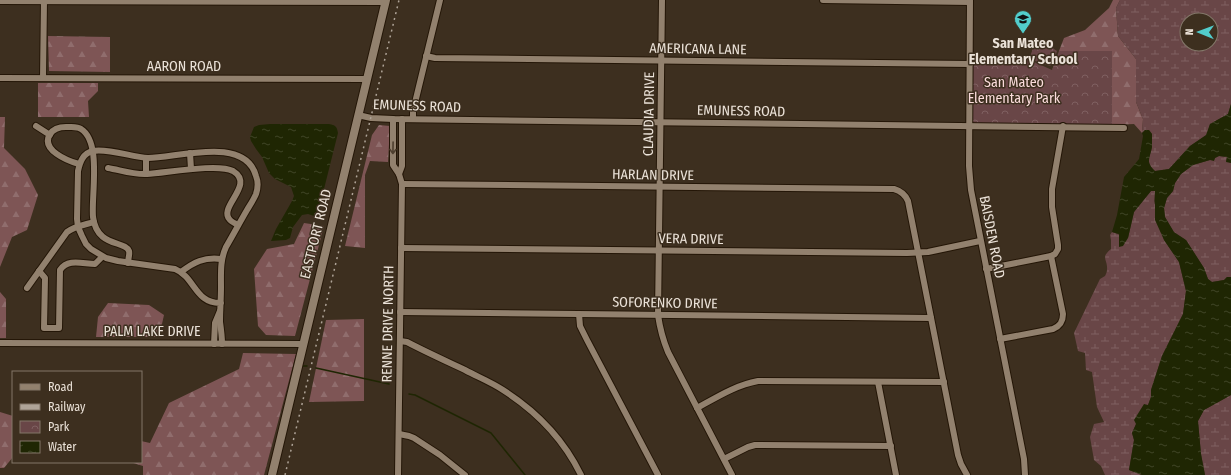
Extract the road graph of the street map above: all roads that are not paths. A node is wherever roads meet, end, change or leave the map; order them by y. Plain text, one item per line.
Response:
1 (440, 0) edge
2 (662, 0) edge
3 (823, 0) edge
4 (0, 1) edge
5 (44, 1) junction
6 (386, 1) edge
7 (970, 1) edge
8 (426, 56) junction
9 (661, 60) junction
10 (970, 64) junction
11 (0, 78) edge
12 (44, 78) junction
13 (367, 79) junction
14 (358, 115) junction
15 (393, 119) junction
16 (402, 119) junction
17 (413, 119) junction
18 (660, 122) junction
19 (36, 126) dead end
20 (970, 126) junction
21 (1063, 126) junction
22 (1124, 128) dead end
23 (50, 135) junction
24 (93, 151) junction
25 (190, 153) junction
26 (146, 158) junction
27 (79, 164) junction
28 (108, 168) dead end
29 (191, 169) junction
30 (146, 174) junction
31 (398, 174) junction
32 (402, 184) junction
33 (660, 187) junction
34 (94, 222) junction
35 (238, 225) junction
36 (78, 226) junction
37 (980, 241) junction
38 (401, 248) junction
39 (659, 250) junction
40 (918, 253) junction
41 (1051, 256) junction
42 (102, 257) junction
43 (221, 259) junction
44 (128, 263) junction
45 (986, 269) junction
46 (39, 271) junction
47 (181, 272) junction
48 (27, 288) dead end
49 (221, 306) junction
50 (400, 312) junction
51 (579, 314) junction
52 (658, 315) junction
53 (931, 318) junction
54 (1000, 339) junction
55 (400, 341) junction
56 (0, 343) edge
57 (214, 344) junction
58 (222, 344) junction
59 (303, 344) junction
60 (878, 382) junction
61 (944, 382) junction
62 (697, 408) junction
63 (399, 434) junction
64 (891, 446) junction
65 (724, 460) junction
66 (272, 475) edge
67 (398, 475) edge
68 (465, 475) edge
69 (581, 475) edge
70 (658, 475) edge
71 (732, 475) edge
72 (896, 475) edge
73 (967, 475) edge
74 (1025, 475) edge

1 - 8 street
2 - 9 street, CLAUDIA DRIVE
3 - 7 street
4 - 5 street
5 - 6 street
5 - 12 street
6 - 13 street, EASTPORT ROAD
7 - 10 street, BAISDEN ROAD
8 - 9 street, AMERICANA LANE
8 - 17 street
9 - 10 street, AMERICANA LANE
9 - 18 street, CLAUDIA DRIVE
10 - 20 street, BAISDEN ROAD
11 - 12 street, AARON ROAD
12 - 13 street, AARON ROAD
13 - 14 street, EASTPORT ROAD
14 - 15 street, EMUNESS ROAD
14 - 59 street, EASTPORT ROAD
15 - 16 street, EMUNESS ROAD
15 -> 31 street, RENNE DRIVE NORTH
16 - 17 street, EMUNESS ROAD
16 - 31 street
17 - 18 street, EMUNESS ROAD
18 - 20 street, EMUNESS ROAD
18 - 33 street, CLAUDIA DRIVE
19 - 23 street
20 - 21 street, EMUNESS ROAD
20 - 37 street, BAISDEN ROAD
21 - 22 street, EMUNESS ROAD
21 - 41 street
23 - 24 street
23 - 27 street
24 - 26 street
24 - 27 street
24 - 34 street
25 - 26 street
25 - 29 street
25 - 35 street
26 - 30 street
27 - 36 street
28 - 30 street
29 - 30 street
29 - 35 street
31 - 32 street, RENNE DRIVE NORTH
32 - 33 street, HARLAN DRIVE
32 - 38 street, RENNE DRIVE NORTH
33 - 39 street, CLAUDIA DRIVE
33 - 40 street, HARLAN DRIVE
34 - 36 street
34 - 44 street
35 - 43 street
36 - 42 street
36 - 46 street
37 - 40 street, VERA DRIVE
37 - 45 street, BAISDEN ROAD
38 - 39 street, VERA DRIVE
38 - 50 street, RENNE DRIVE NORTH
39 - 40 street, VERA DRIVE
39 - 52 street, CLAUDIA DRIVE
40 - 53 street
41 - 45 street
41 - 54 street
42 - 44 street
42 - 46 street
43 - 47 street
43 - 49 street
44 - 47 street
45 - 54 street, BAISDEN ROAD
46 - 48 street
47 - 49 street
49 - 57 street
49 - 58 street
50 - 51 street, SOFORENKO DRIVE
50 - 55 street, RENNE DRIVE NORTH
51 - 52 street, SOFORENKO DRIVE
51 - 70 street
52 - 53 street, SOFORENKO DRIVE
52 - 62 street, CLAUDIA DRIVE
53 - 61 street
54 - 74 street, BAISDEN ROAD
55 - 63 street, RENNE DRIVE NORTH
55 - 69 street
56 - 57 street, PALM LAKE DRIVE
57 - 58 street, PALM LAKE DRIVE
58 - 59 street, PALM LAKE DRIVE
59 - 66 street, EASTPORT ROAD
60 - 61 street
60 - 62 street
60 - 64 street
61 - 73 street
62 - 65 street, CLAUDIA DRIVE
63 - 67 street, RENNE DRIVE NORTH
63 - 68 street
64 - 65 street
64 - 72 street
65 - 71 street, CLAUDIA DRIVE

